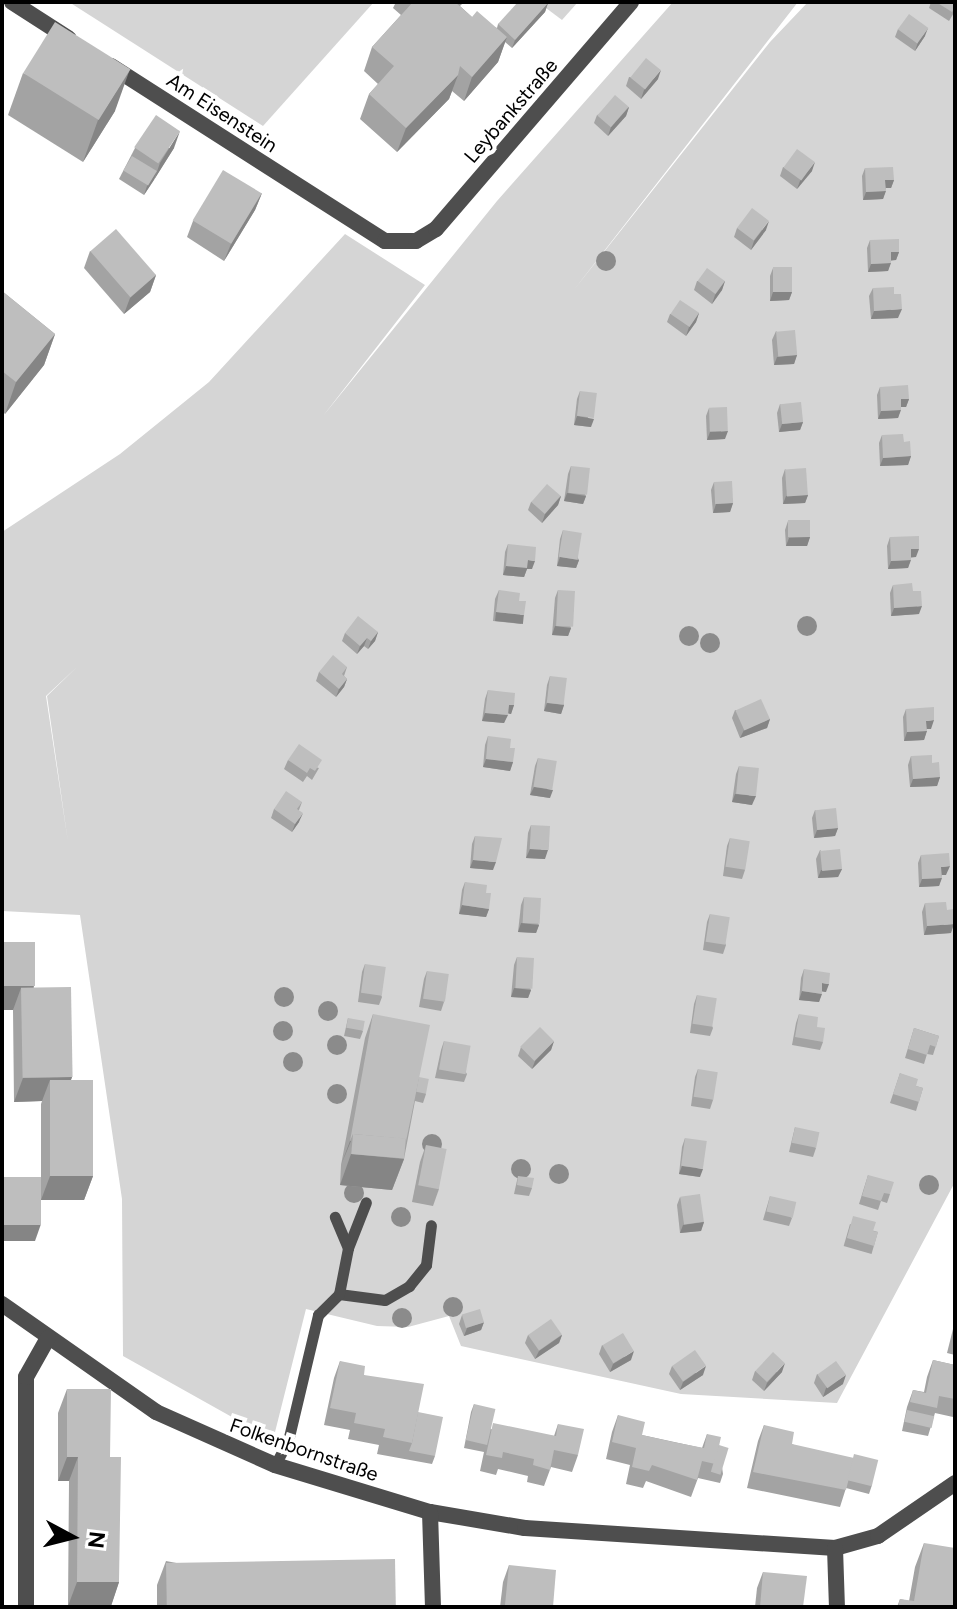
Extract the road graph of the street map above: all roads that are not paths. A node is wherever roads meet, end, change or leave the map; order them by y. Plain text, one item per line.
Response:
1 (12, 2) edge
2 (631, 2) edge
3 (416, 241) joint
4 (366, 1202) dead end
5 (335, 1217) dead end
6 (431, 1225) dead end
7 (348, 1248) junction
8 (339, 1294) junction
9 (2, 1304) edge
10 (48, 1338) junction
11 (275, 1465) junction
12 (955, 1483) edge
13 (430, 1512) junction
14 (835, 1548) junction
15 (26, 1607) edge
16 (433, 1607) edge
17 (837, 1607) edge

1 - 3 street, Am Eisenstein
2 - 3 street, Leybankstraße
4 - 7 lane
5 - 7 lane
6 - 8 lane
7 - 8 lane
8 - 11 lane
9 - 10 street, Folkenbornstraße
10 - 11 street, Folkenbornstraße
10 - 15 street
11 - 13 street, Folkenbornstraße
12 - 14 street, Folkenbornstraße
13 - 14 street, Folkenbornstraße
13 - 16 street
14 - 17 street

